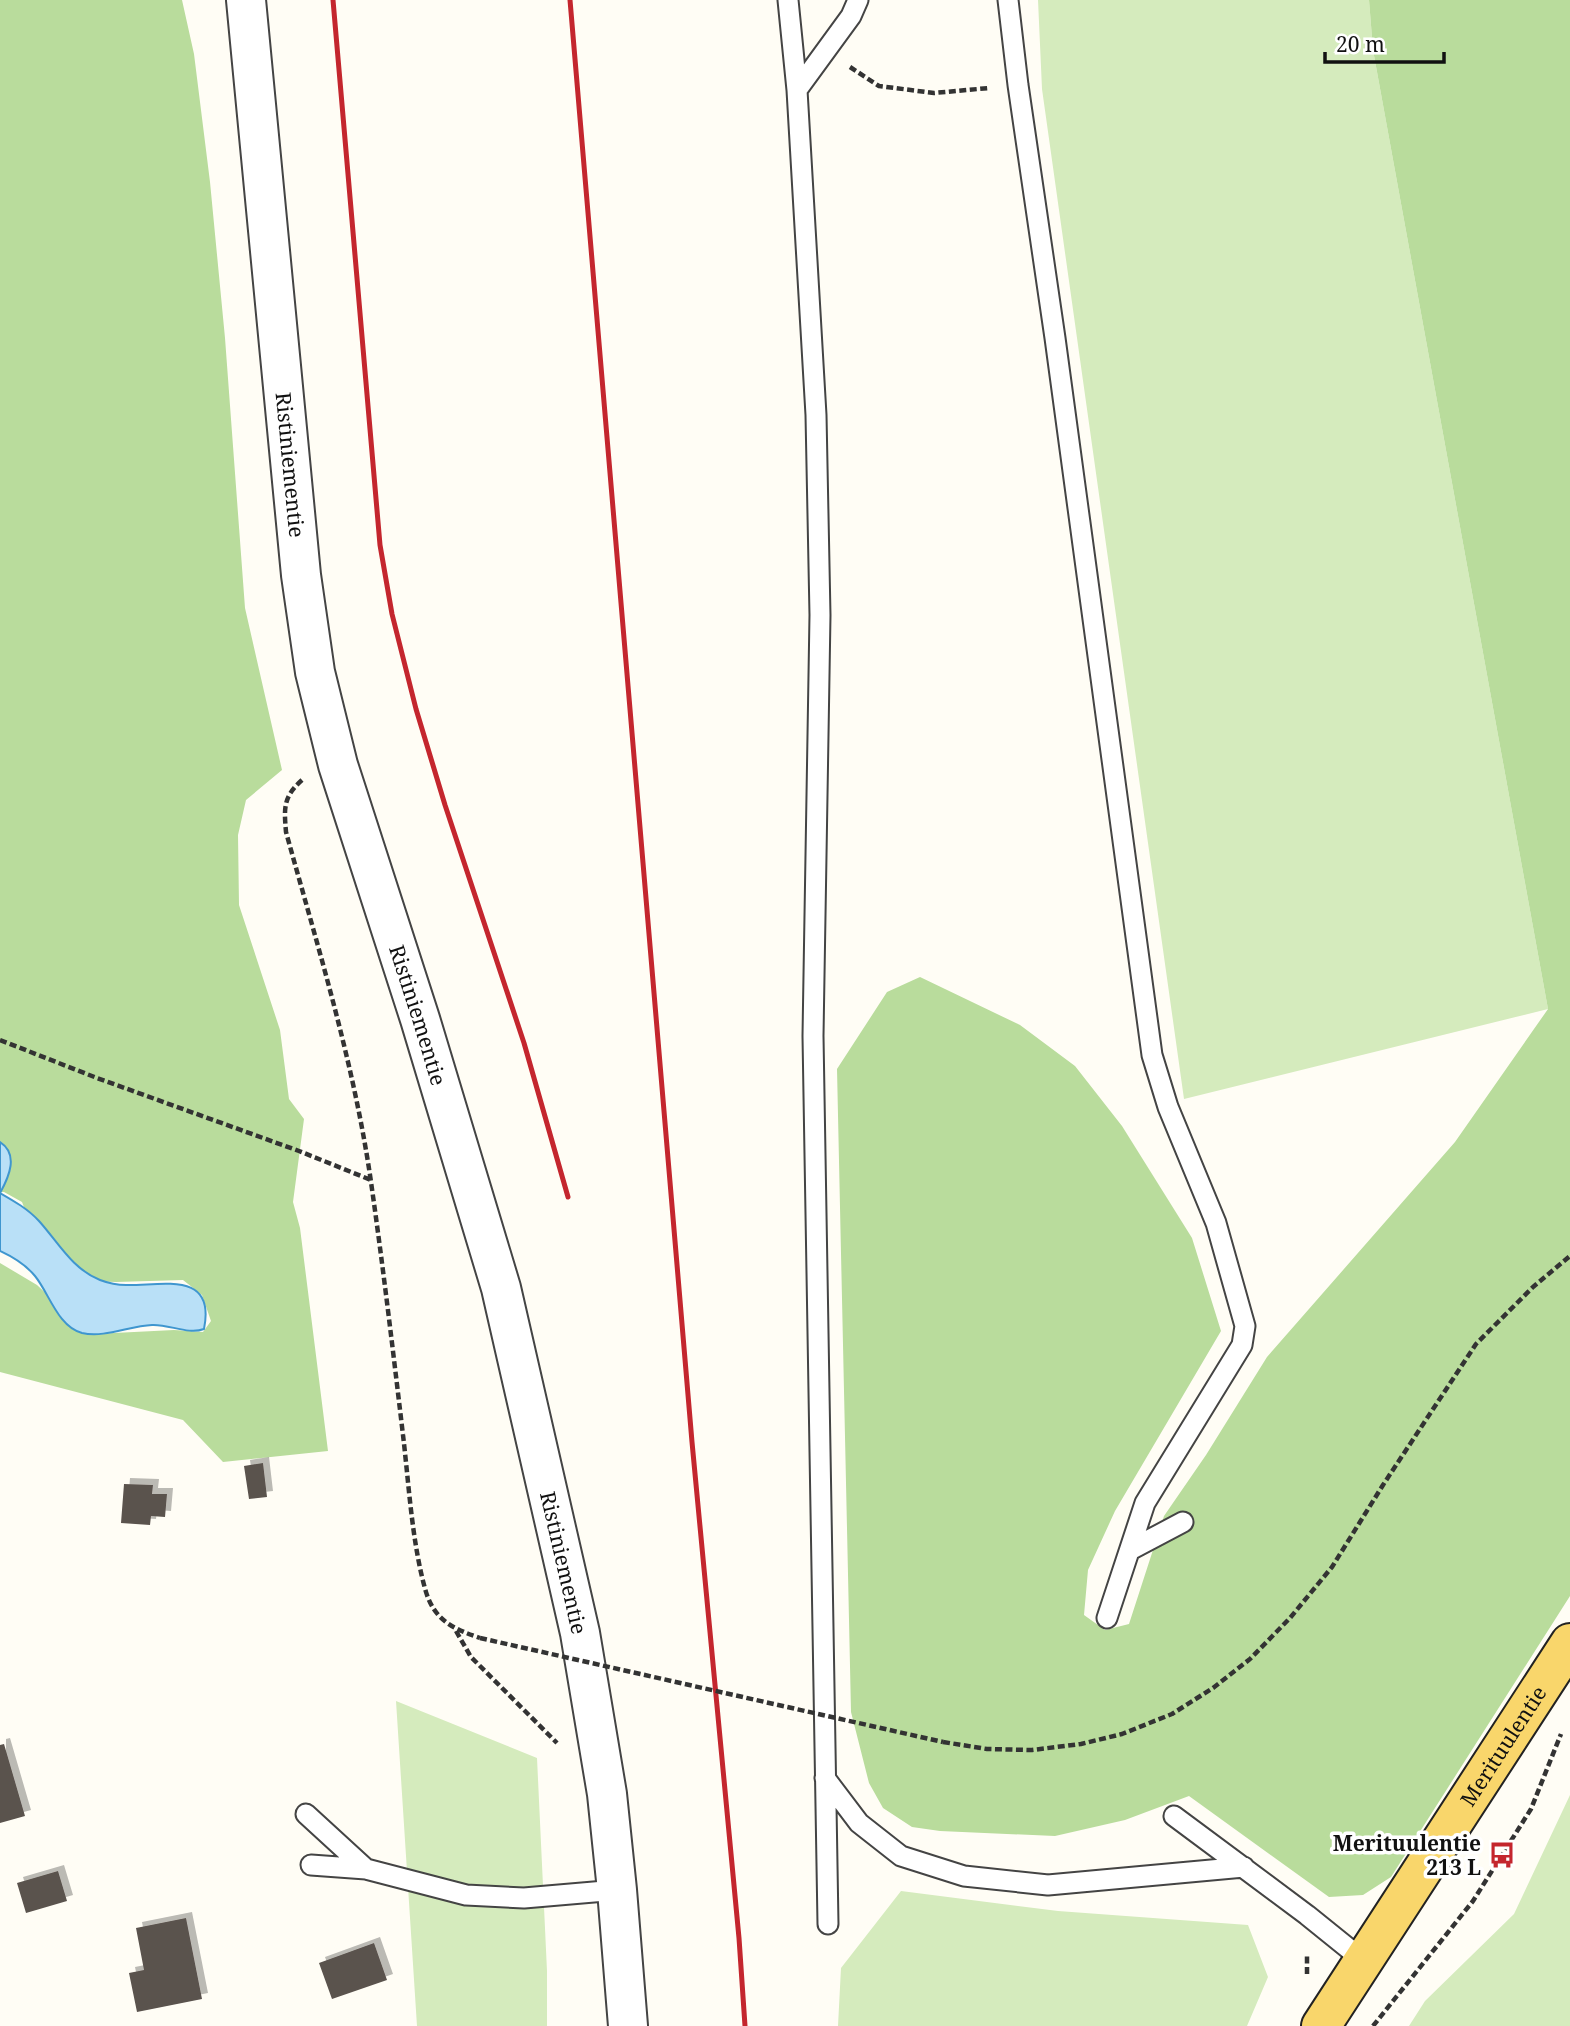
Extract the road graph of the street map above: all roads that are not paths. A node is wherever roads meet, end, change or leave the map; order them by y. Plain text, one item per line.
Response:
1 (246, 0) edge
2 (788, 0) edge
3 (858, 0) edge
4 (1008, 0) edge
5 (797, 90) junction
6 (1183, 1522) dead end
7 (1130, 1549) junction
8 (1107, 1618) dead end
9 (1570, 1643) edge
10 (825, 1779) junction
11 (306, 1814) dead end
12 (1174, 1816) dead end
13 (311, 1865) dead end
14 (1244, 1867) junction
15 (366, 1869) junction
16 (617, 1889) junction
17 (828, 1924) dead end
18 (1364, 1961) junction
19 (628, 2026) edge
20 (1321, 2026) edge

1 - 16 street, Ristiniementie
2 - 5 lane
3 - 5 lane
4 - 7 lane
5 - 10 lane
6 - 7 lane
7 - 8 lane
9 - 18 main road, Merituulentie
10 - 14 lane
10 - 17 lane
11 - 15 lane
12 - 14 lane
13 - 15 lane
14 - 18 lane
15 - 16 lane
16 - 19 street, Ristiniementie
18 - 20 main road, Merituulentie

